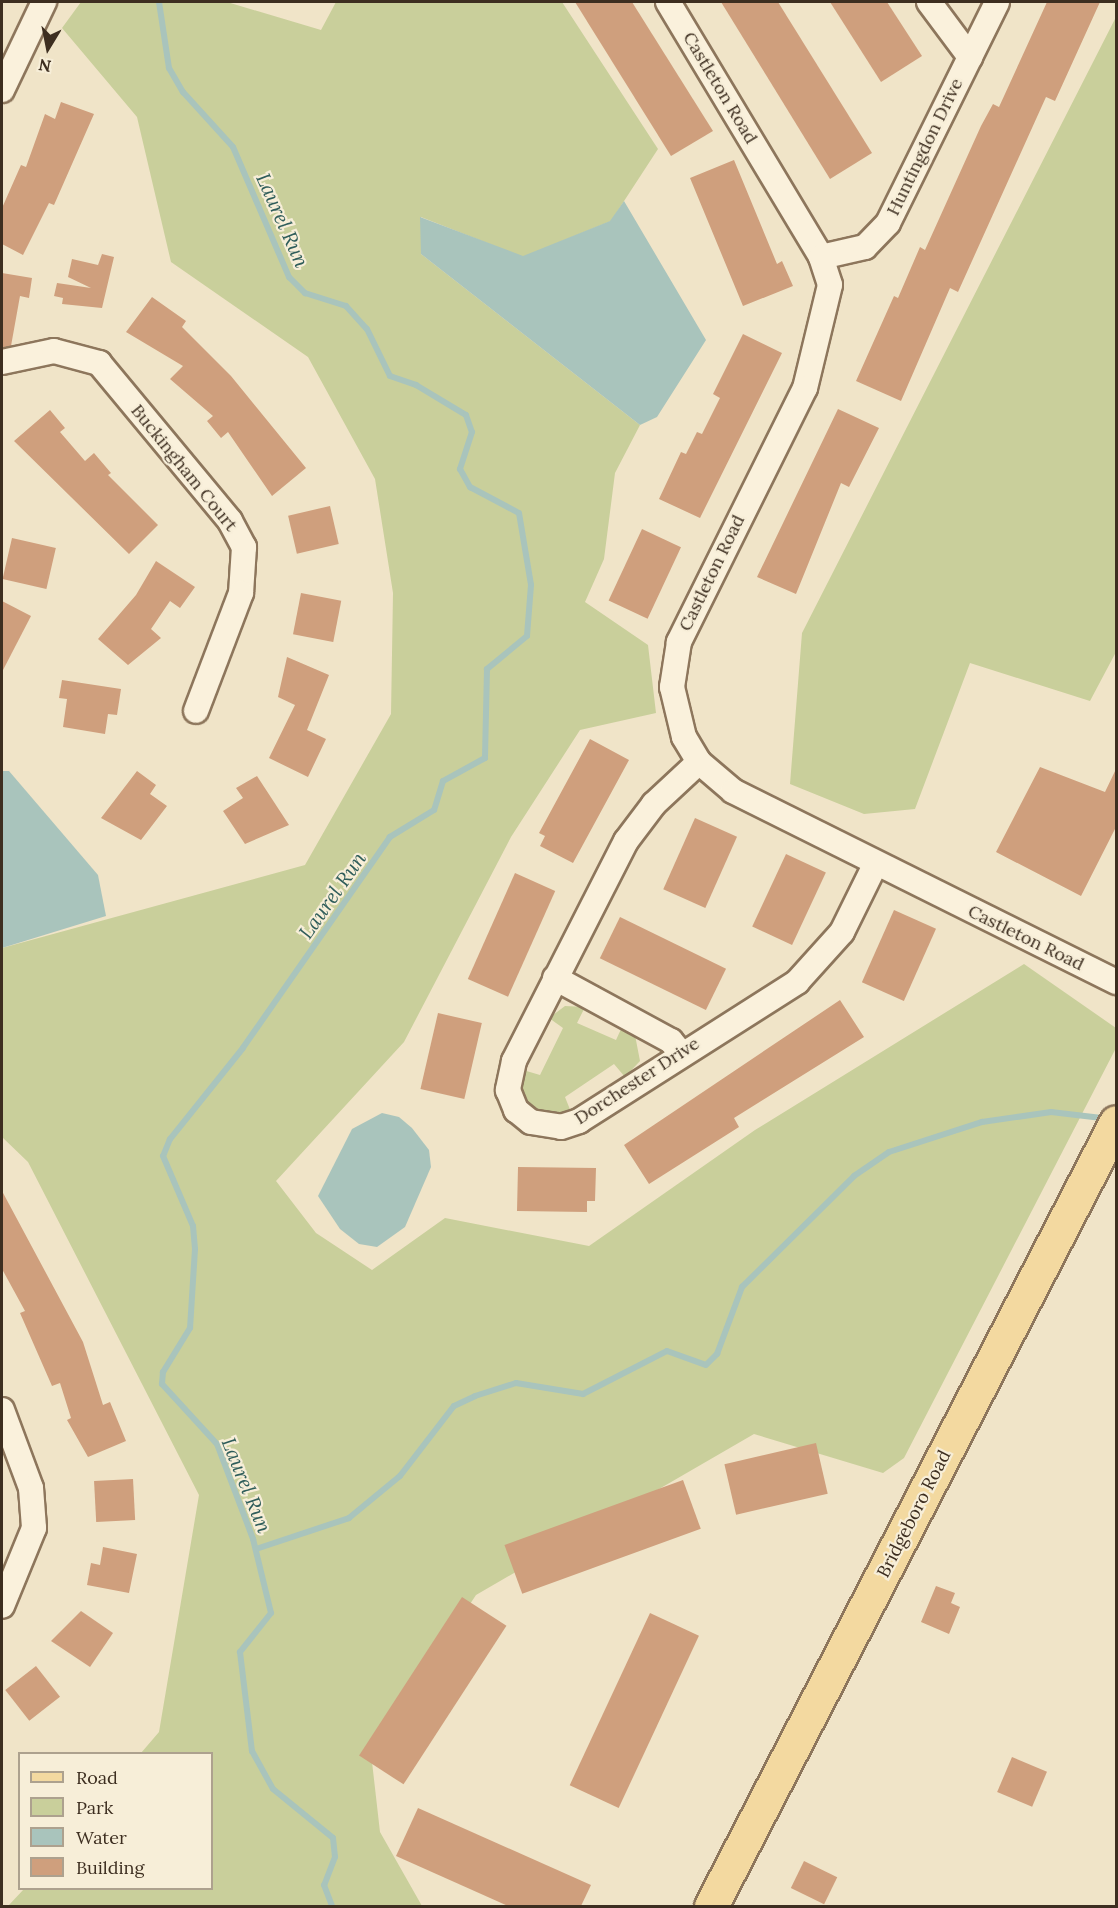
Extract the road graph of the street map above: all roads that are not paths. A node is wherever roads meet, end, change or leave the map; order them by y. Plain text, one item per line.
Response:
1 (44, 2) edge
2 (668, 2) edge
3 (929, 2) edge
4 (997, 2) edge
5 (970, 57) junction
6 (2, 90) edge
7 (821, 257) junction
8 (2, 362) edge
9 (196, 711) dead end
10 (699, 762) junction
11 (875, 865) junction
12 (555, 978) junction
13 (1116, 982) edge
14 (680, 1052) junction
15 (1116, 1122) edge
16 (2, 1410) edge
17 (2, 1606) edge
18 (711, 1906) edge

1 - 6 street
2 - 7 street, Castleton Road
3 - 5 street
4 - 5 street, Huntingdon Drive
5 - 7 street, Huntingdon Drive
7 - 10 street, Castleton Road
8 - 9 street, Buckingham Court
10 - 11 street, Castleton Road
10 - 12 street, Dorchester Drive
11 - 13 street, Castleton Road
11 - 14 street, Dorchester Drive
12 - 14 street
12 - 14 street, Dorchester Drive
15 - 18 main road, Bridgeboro Road
16 - 17 street

